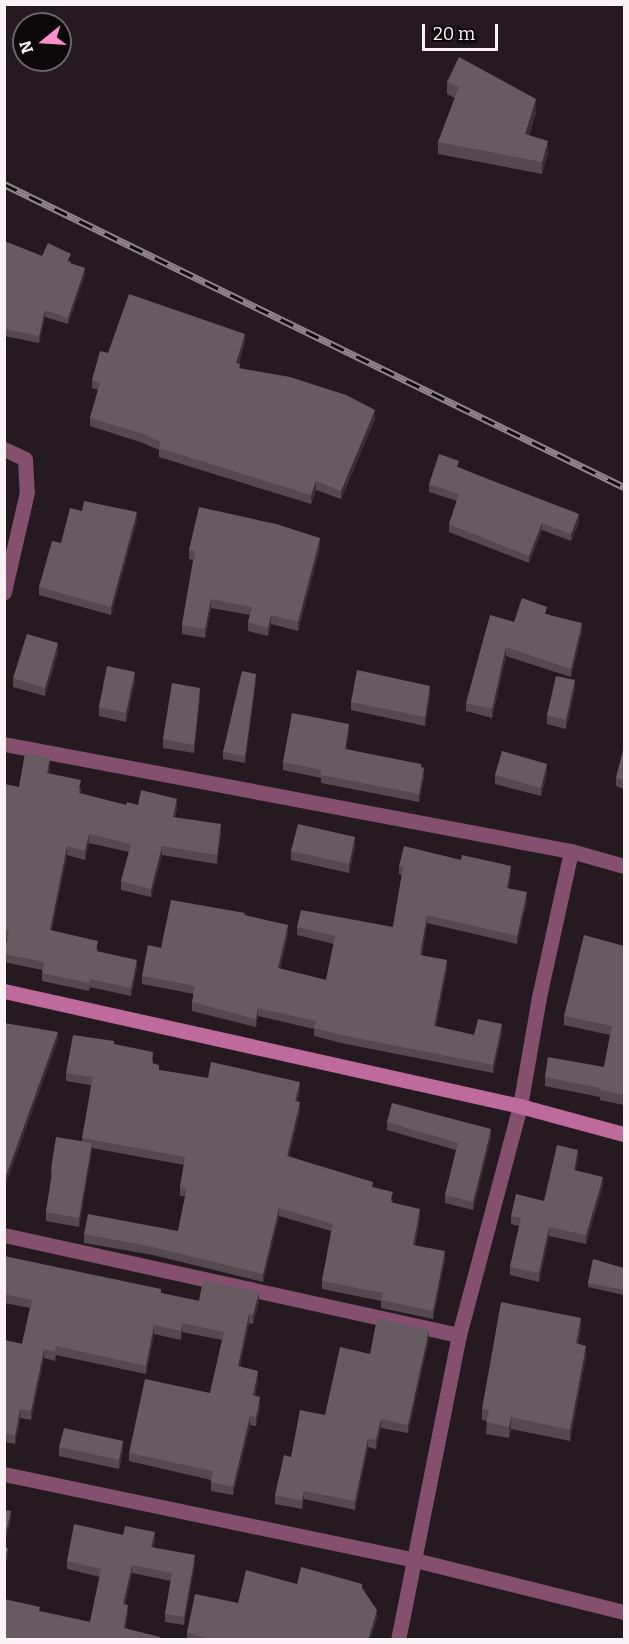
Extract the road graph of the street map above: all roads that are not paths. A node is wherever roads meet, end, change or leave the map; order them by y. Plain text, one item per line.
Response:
1 (4, 449) edge
2 (4, 592) edge
3 (4, 744) edge
4 (571, 850) junction
5 (624, 866) edge
6 (4, 991) edge
7 (520, 1106) junction
8 (624, 1134) edge
9 (4, 1235) edge
10 (459, 1335) junction
11 (4, 1474) edge
12 (415, 1560) junction
13 (624, 1612) edge
14 (398, 1640) edge

1 - 2 street
3 - 4 street
4 - 5 street
4 - 7 street
6 - 7 street
7 - 8 street
7 - 10 street
9 - 10 street
10 - 12 street
11 - 12 street
12 - 13 street
12 - 14 street

